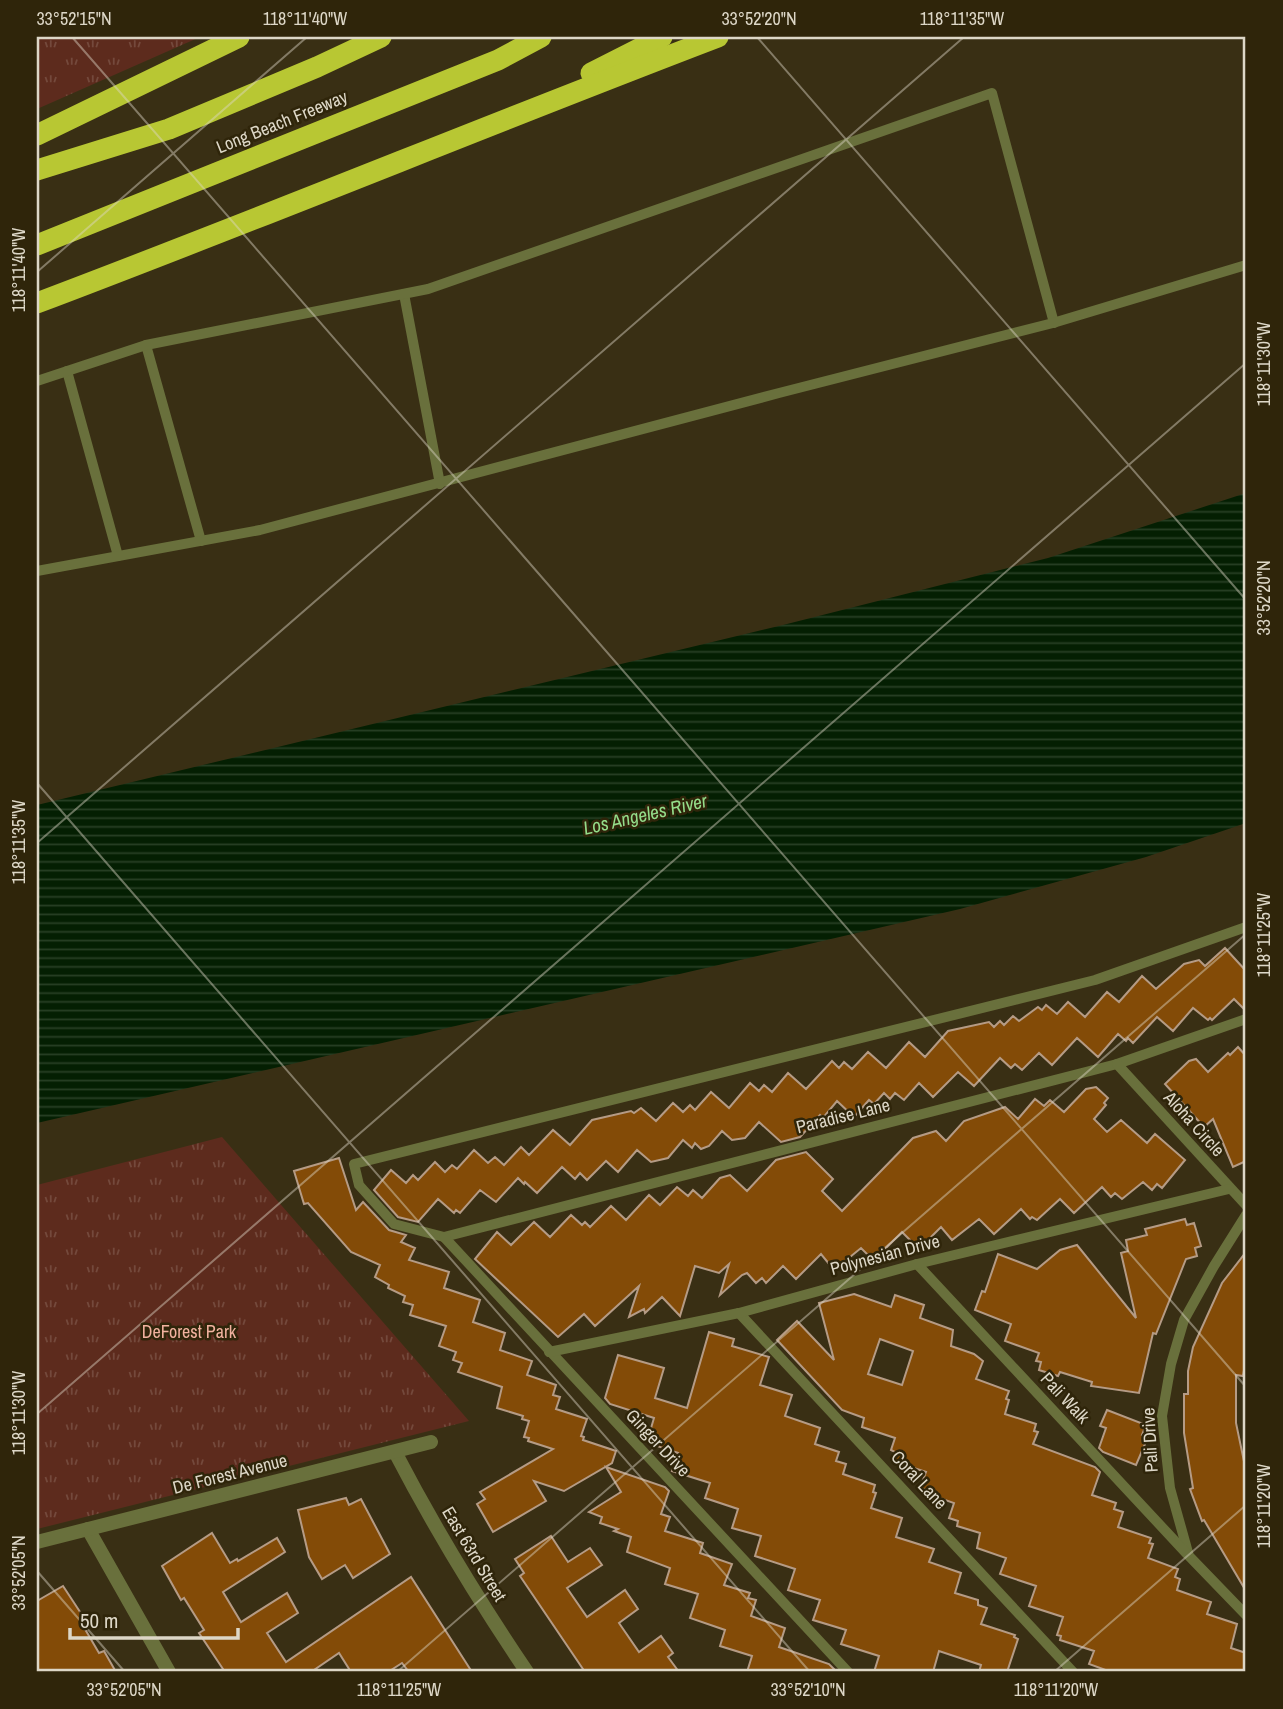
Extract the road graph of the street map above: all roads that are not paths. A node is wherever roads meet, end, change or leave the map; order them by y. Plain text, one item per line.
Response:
1 (239, 37) edge
2 (365, 37) edge
3 (381, 37) edge
4 (541, 37) edge
5 (662, 37) edge
6 (718, 37) edge
7 (317, 67) junction
8 (483, 127) junction
9 (37, 135) edge
10 (37, 170) edge
11 (37, 245) edge
12 (1246, 265) edge
13 (404, 294) junction
14 (37, 303) edge
15 (1054, 323) junction
16 (146, 345) junction
17 (67, 371) junction
18 (37, 381) edge
19 (440, 484) junction
20 (201, 541) junction
21 (118, 556) junction
22 (37, 571) edge
23 (1246, 927) edge
24 (1246, 1018) edge
25 (1117, 1064) junction
26 (1229, 1188) junction
27 (1246, 1205) edge
28 (1246, 1215) edge
29 (444, 1237) junction
30 (916, 1264) junction
31 (739, 1313) junction
32 (549, 1353) junction
33 (432, 1442) dead end
34 (394, 1452) junction
35 (88, 1529) junction
36 (37, 1542) edge
37 (1188, 1556) junction
38 (1246, 1615) edge
39 (169, 1672) edge
40 (527, 1672) edge
41 (848, 1672) edge
42 (1073, 1672) edge

1 - 9 highway
2 - 7 highway
3 - 7 highway, Long Beach Freeway
4 - 11 highway, Long Beach Freeway
5 - 8 highway
6 - 8 highway
7 - 10 highway, Long Beach Freeway
8 - 14 highway
12 - 15 lane
13 - 15 lane
13 - 16 lane
13 - 19 lane
15 - 19 lane
16 - 17 lane
16 - 20 lane
17 - 18 lane
17 - 21 lane
19 - 20 lane
20 - 21 lane
21 - 22 lane
23 - 29 lane
24 - 25 lane, Paradise Lane
25 - 26 lane, Aloha Circle
25 - 29 lane, Paradise Lane
26 - 27 lane, Aloha Circle
26 - 30 lane, Polynesian Drive
28 - 37 lane, Pali Drive
29 - 32 lane, Ginger Drive
30 - 31 lane, Polynesian Drive
30 - 37 lane, Pali Walk
31 - 32 lane, Polynesian Drive
31 - 42 lane, Coral Lane
32 - 41 lane, Ginger Drive
33 - 34 street, De Forest Avenue
34 - 35 street, De Forest Avenue
34 - 40 street, East 63rd Street
35 - 36 street, De Forest Avenue
35 - 39 street
37 - 38 lane, Pali Drive

